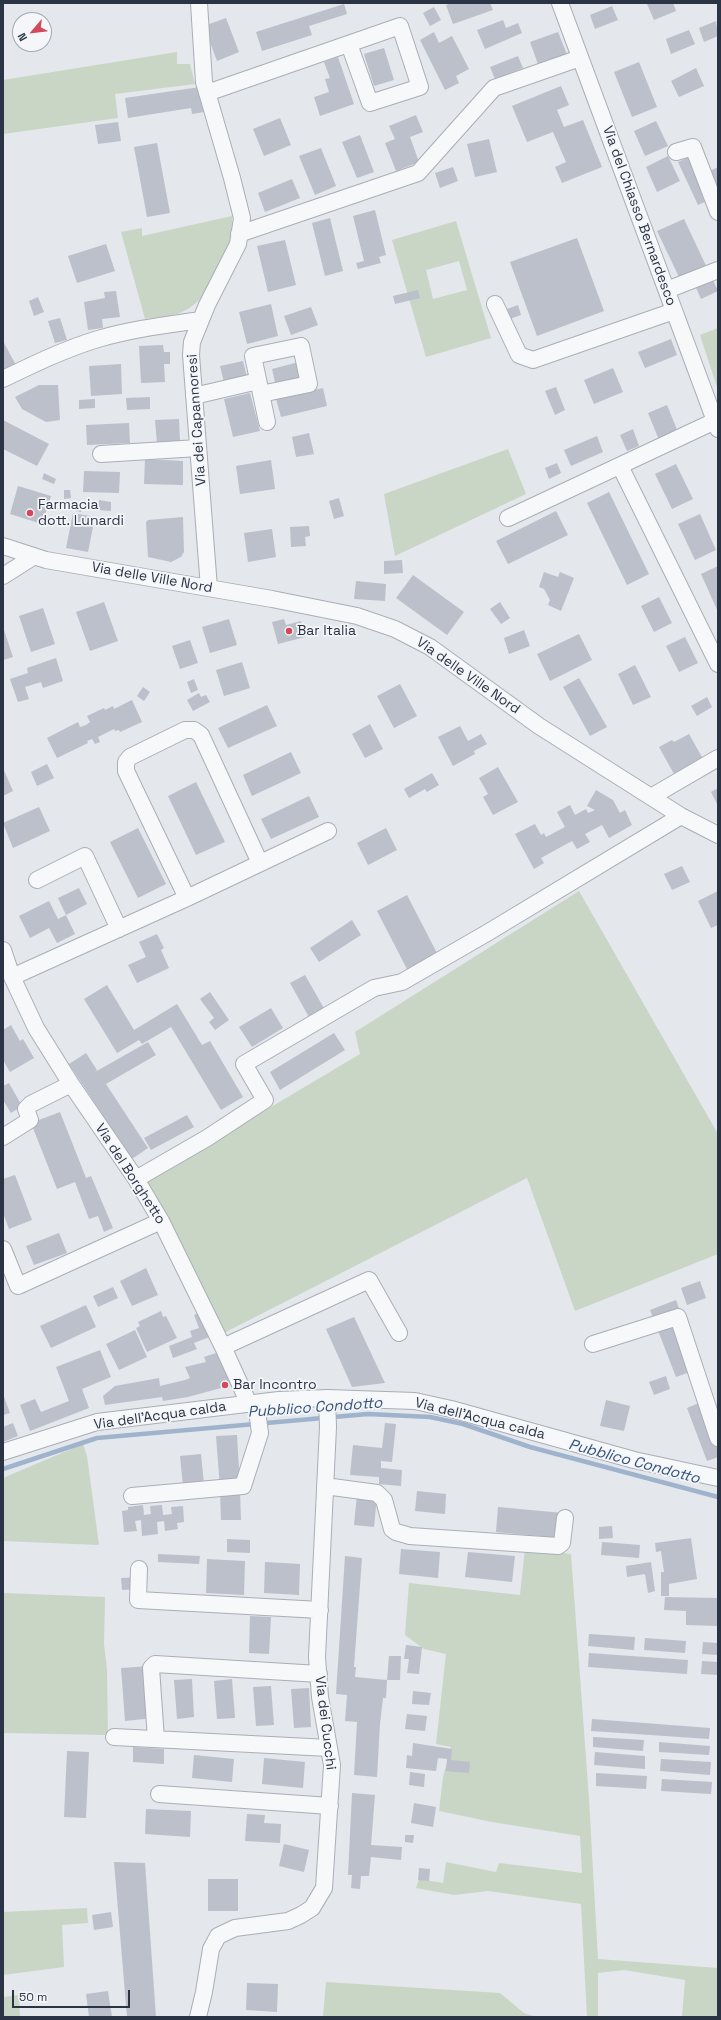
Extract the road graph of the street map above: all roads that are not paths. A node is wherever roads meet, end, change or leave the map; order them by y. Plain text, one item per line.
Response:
1 (199, 3) edge
2 (560, 3) edge
3 (349, 44) junction
4 (580, 58) junction
5 (207, 93) junction
6 (676, 152) dead end
7 (718, 212) edge
8 (239, 234) junction
9 (718, 270) edge
10 (667, 290) junction
11 (495, 304) dead end
12 (674, 311) junction
13 (200, 320) junction
14 (3, 380) edge
15 (194, 396) junction
16 (267, 422) dead end
17 (717, 425) edge
18 (198, 448) junction
19 (101, 454) dead end
20 (620, 466) junction
21 (508, 518) dead end
22 (3, 546) edge
23 (33, 556) junction
24 (3, 576) edge
25 (209, 588) junction
26 (718, 664) edge
27 (718, 758) edge
28 (651, 797) junction
29 (681, 816) junction
30 (328, 831) dead end
31 (718, 835) edge
32 (260, 863) junction
33 (37, 880) dead end
34 (188, 898) junction
35 (118, 929) junction
36 (3, 950) edge
37 (12, 977) junction
38 (71, 1084) junction
39 (3, 1137) edge
40 (136, 1179) junction
41 (161, 1222) junction
42 (3, 1249) edge
43 (399, 1333) dead end
44 (593, 1344) dead end
45 (224, 1346) junction
46 (327, 1398) junction
47 (256, 1412) junction
48 (718, 1438) edge
49 (3, 1452) edge
50 (718, 1478) edge
51 (325, 1486) junction
52 (132, 1496) dead end
53 (565, 1518) dead end
54 (139, 1569) dead end
55 (320, 1610) junction
56 (319, 1674) junction
57 (114, 1737) dead end
58 (156, 1739) junction
59 (329, 1748) junction
60 (159, 1794) dead end
61 (330, 1806) junction
62 (198, 2017) edge

1 - 5 street, Via dei Capannoresi
2 - 4 street, Via del Chiasso Bernardesco
3 - 3 street
3 - 5 street
4 - 8 street
4 - 10 street, Via del Chiasso Bernardesco
5 - 8 street, Via dei Capannoresi
6 - 7 street
8 - 13 street, Via dei Capannoresi
9 - 10 street
10 - 12 street, Via del Chiasso Bernardesco
11 - 12 street
12 - 17 street, Via del Chiasso Bernardesco
13 - 14 street
13 - 15 street, Via dei Capannoresi
15 - 16 street
15 - 18 street, Via dei Capannoresi
17 - 20 street
18 - 19 street
18 - 25 street, Via dei Capannoresi
20 - 21 street
20 - 26 street
22 - 23 street, Via delle Ville Nord
23 - 24 street
23 - 25 street, Via delle Ville Nord
25 - 28 street, Via delle Ville Nord
27 - 28 street
28 - 29 street, Via delle Ville Nord
29 - 31 street, Via delle Ville Nord
29 - 40 street
30 - 32 street
32 - 34 street
32 - 34 street
33 - 35 street
34 - 35 street
35 - 37 street
36 - 37 street, Via del Borghetto
37 - 38 street, Via del Borghetto
38 - 39 street
38 - 40 street, Via del Borghetto
40 - 41 street, Via del Borghetto
41 - 42 street
41 - 45 street, Via del Borghetto
43 - 45 street
44 - 48 street
45 - 47 street, Via del Borghetto
46 - 47 street, Via dell'Acqua calda
46 - 50 street, Via dell'Acqua calda
46 - 51 street, Via dei Cucchi
47 - 49 street, Via dell'Acqua calda
47 - 52 street
51 - 53 street
51 - 55 street, Via dei Cucchi
54 - 55 street
55 - 56 street, Via dei Cucchi
56 - 58 street
56 - 59 street, Via dei Cucchi
57 - 58 street
58 - 59 street
59 - 61 street, Via dei Cucchi
60 - 61 street
61 - 62 street, Via dei Cucchi

